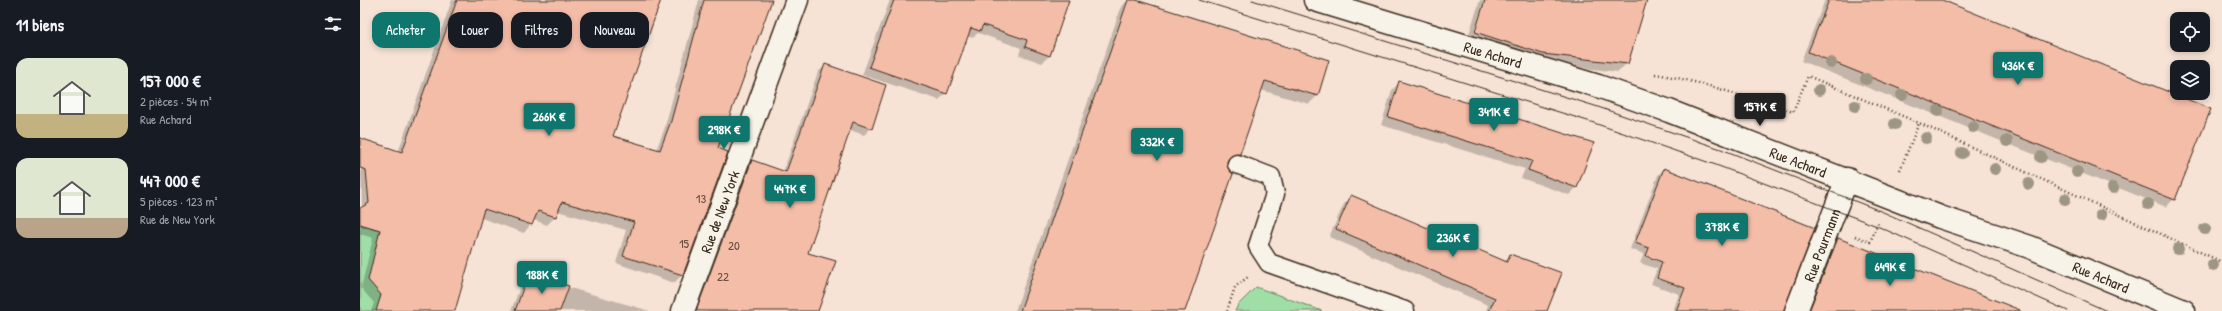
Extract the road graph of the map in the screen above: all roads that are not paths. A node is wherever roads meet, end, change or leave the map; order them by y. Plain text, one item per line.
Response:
1 (796, 0) edge
2 (1316, 0) edge
3 (1237, 164) dead end
4 (1847, 179) junction
5 (2170, 308) edge
6 (683, 311) edge
7 (1405, 311) edge
8 (1796, 311) edge

1 - 6 street, Rue de New York
2 - 4 street, Rue Achard
3 - 7 lane
4 - 5 street, Rue Achard
4 - 8 street, Rue Pourmann

